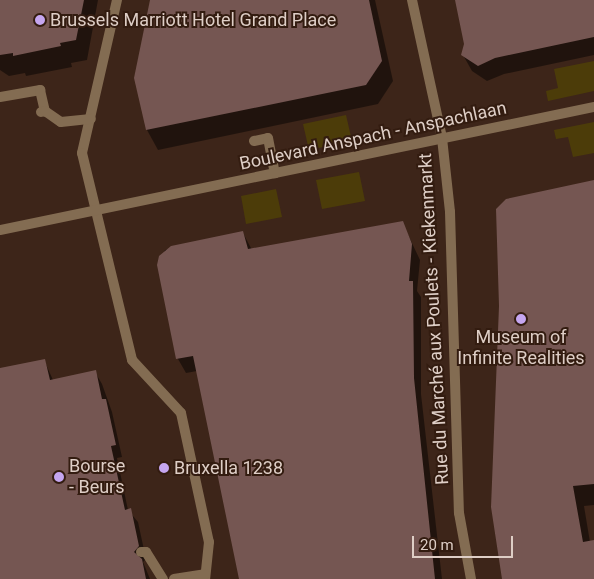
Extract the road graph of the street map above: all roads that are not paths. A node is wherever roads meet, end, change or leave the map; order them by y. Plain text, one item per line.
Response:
1 (117, 0) edge
2 (412, 0) edge
3 (0, 98) edge
4 (594, 107) edge
5 (91, 119) junction
6 (442, 138) junction
7 (254, 141) dead end
8 (275, 173) junction
9 (95, 211) junction
10 (0, 230) edge
11 (141, 552) dead end
12 (205, 576) edge
13 (163, 579) edge
14 (174, 579) edge
15 (471, 579) edge

1 - 5 street
2 - 6 street, Rue du Marché aux Poulets - Kiekenmarkt
3 - 5 street
4 - 6 street, Boulevard Anspach - Anspachlaan
5 - 9 street
6 - 8 street, Boulevard Anspach - Anspachlaan
6 - 15 street, Rue du Marché aux Poulets - Kiekenmarkt
7 - 8 street
8 - 9 street, Boulevard Anspach - Anspachlaan
9 - 10 street, Boulevard Anspach - Anspachlaan
9 - 12 street
11 - 13 street
12 - 14 street

